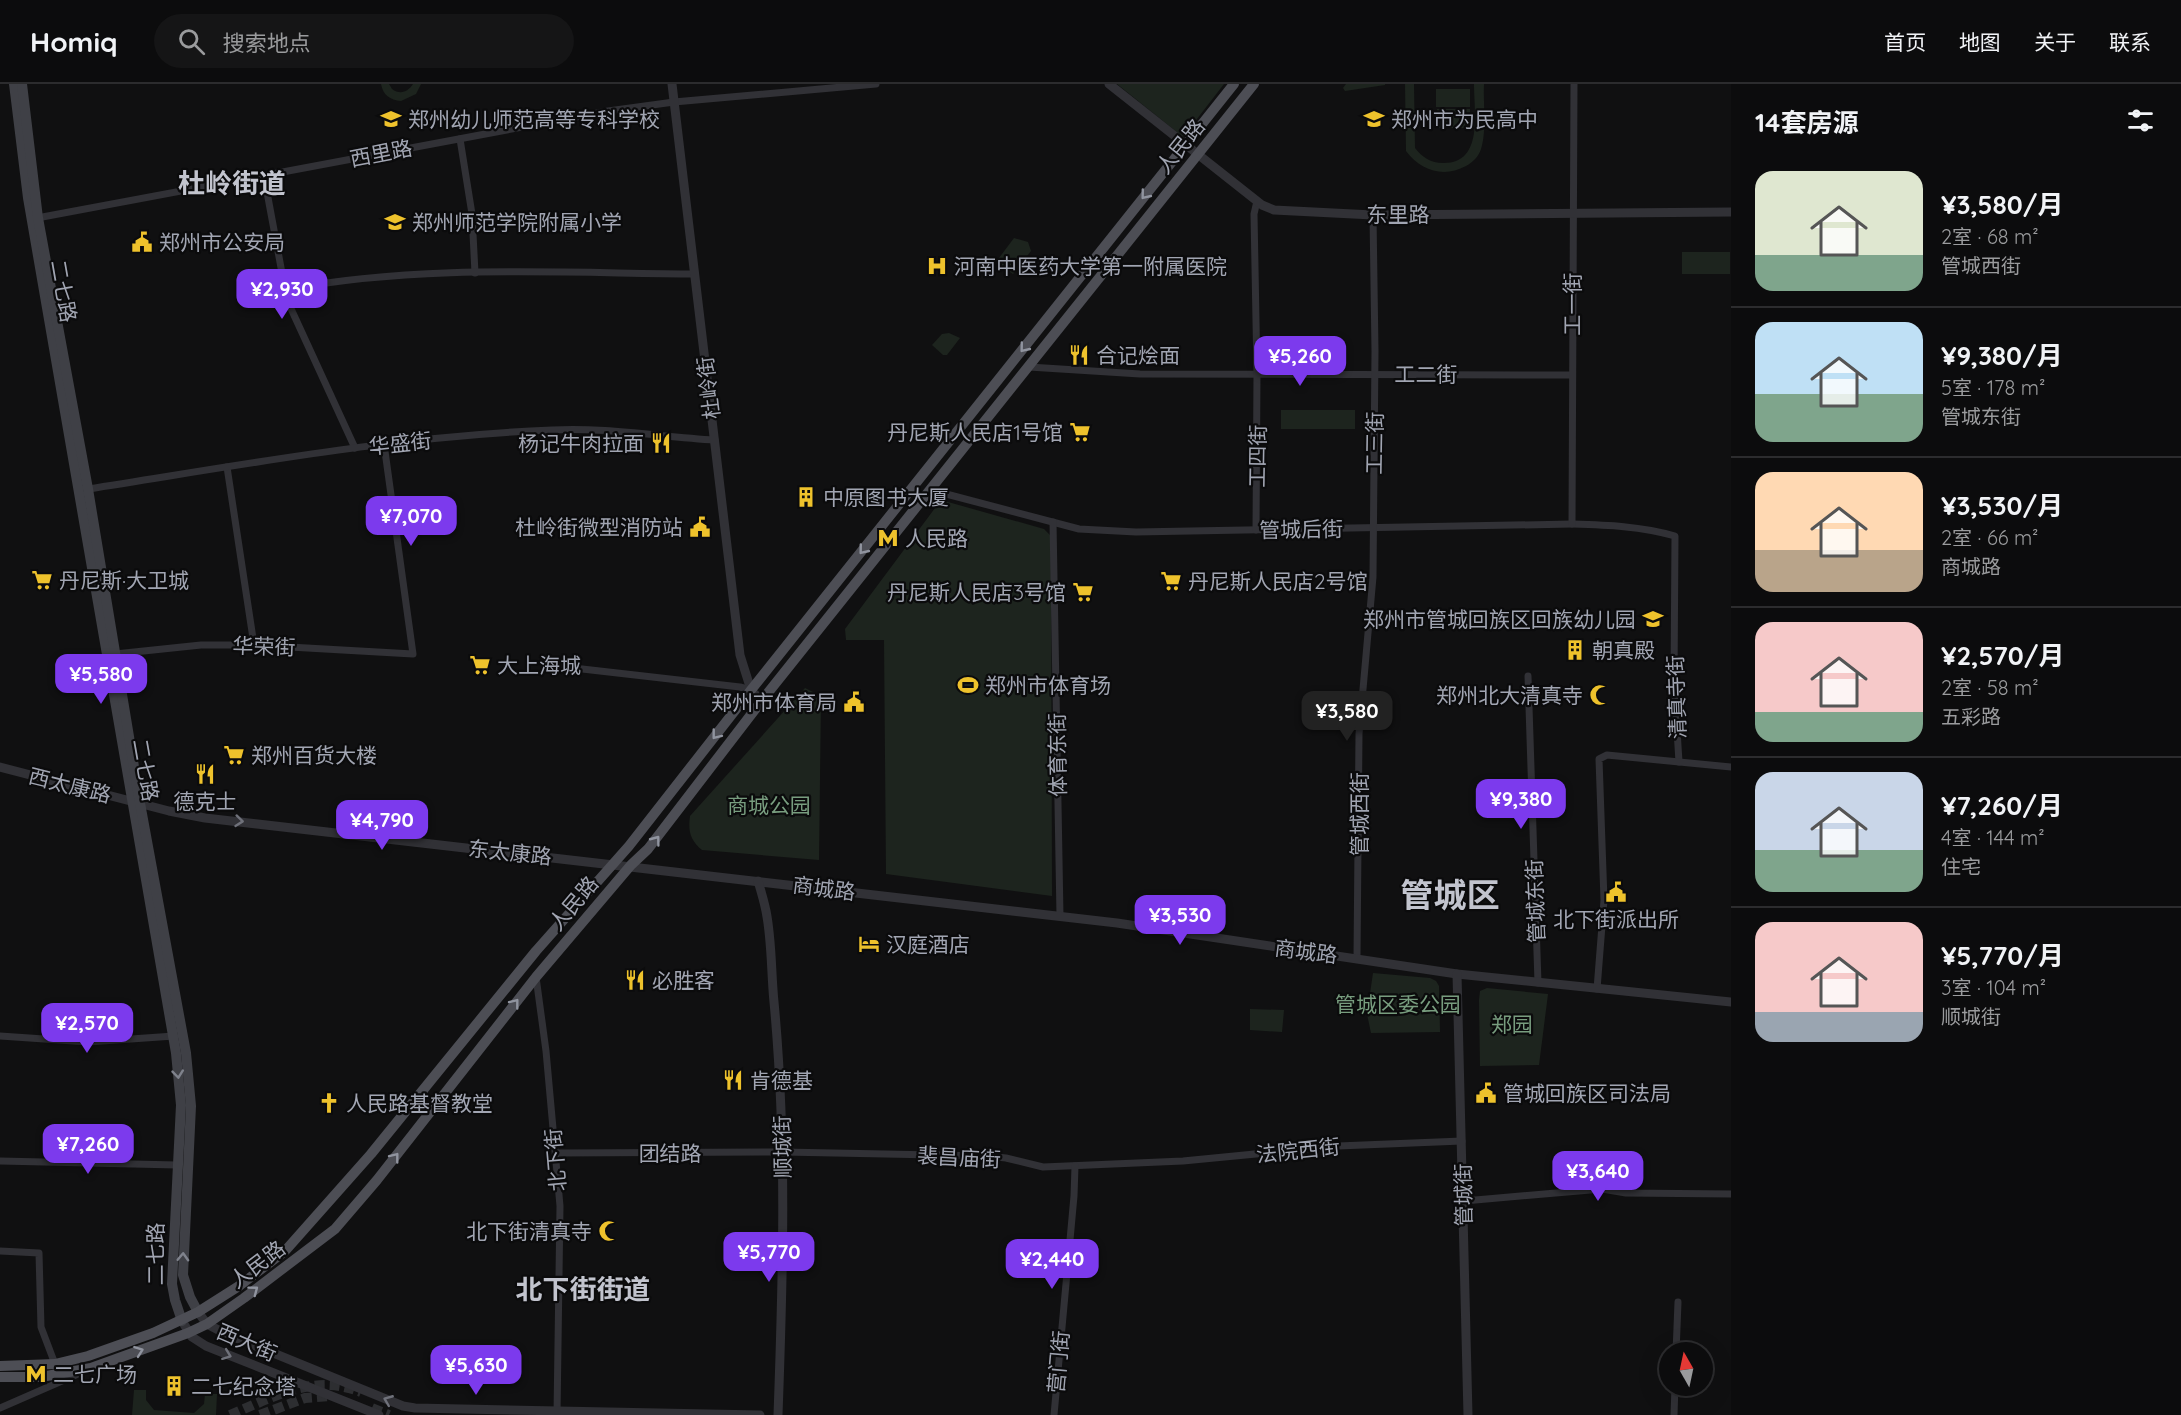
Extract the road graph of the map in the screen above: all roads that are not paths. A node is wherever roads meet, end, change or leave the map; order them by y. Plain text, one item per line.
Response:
1 (14, 84) edge
2 (22, 84) edge
3 (672, 84) edge
4 (876, 84) edge
5 (1109, 84) edge
6 (1234, 84) edge
7 (1254, 84) edge
8 (1574, 84) edge
9 (674, 102) junction
10 (460, 139) junction
11 (1185, 146) junction
12 (1197, 155) junction
13 (264, 176) junction
14 (1257, 201) junction
15 (1731, 212) edge
16 (1573, 213) junction
17 (1373, 214) junction
18 (35, 219) junction
19 (475, 273) junction
20 (695, 274) junction
21 (284, 290) junction
22 (1029, 367) junction
23 (1257, 374) junction
24 (1375, 374) junction
25 (1572, 375) junction
26 (715, 440) junction
27 (384, 444) junction
28 (355, 448) junction
29 (227, 467) junction
30 (88, 489) junction
31 (931, 490) junction
32 (1053, 522) junction
33 (1572, 524) junction
34 (1373, 528) junction
35 (1256, 530) junction
36 (1675, 536) joint
37 (254, 645) junction
38 (115, 654) junction
39 (556, 666) dead end
40 (1528, 676) dead end
41 (751, 690) junction
42 (763, 699) junction
43 (1679, 762) junction
44 (0, 767) edge
45 (1731, 767) edge
46 (136, 802) junction
47 (612, 863) junction
48 (631, 865) junction
49 (758, 881) junction
50 (1060, 916) junction
51 (1357, 957) junction
52 (1457, 974) junction
53 (536, 977) junction
54 (1538, 983) junction
55 (1597, 989) junction
56 (1731, 1002) edge
57 (0, 1036) edge
58 (174, 1036) junction
59 (1462, 1141) junction
60 (783, 1152) junction
61 (556, 1153) junction
62 (0, 1161) edge
63 (1134, 1163) joint
64 (177, 1165) junction
65 (1075, 1166) junction
66 (1731, 1194) edge
67 (1464, 1201) junction
68 (0, 1251) edge
69 (1678, 1302) dead end
70 (198, 1312) junction
71 (182, 1321) junction
72 (207, 1324) junction
73 (188, 1333) junction
74 (1676, 1342) edge
75 (55, 1364) junction
76 (0, 1366) edge
77 (91, 1368) junction
78 (0, 1377) edge
79 (1675, 1396) edge
80 (0, 1408) edge
81 (557, 1413) edge
82 (379, 1415) tunnel mouth
83 (760, 1415) edge
84 (778, 1415) edge
85 (1054, 1415) edge
86 (1468, 1415) edge
87 (1674, 1415) edge

1 - 18 main road, 二七路
2 - 18 main road, 二七路
3 - 9 street, 杜岭街
4 - 9 street, 西里路
5 - 11 street, 东里路
6 - 11 main road, 人民路
7 - 12 main road, 人民路
8 - 16 street, 工一街
9 - 10 street, 西里路
9 - 20 street, 杜岭街
10 - 13 street, 西里路
10 - 19 street
11 - 12 street, 东里路
11 -> 41 main road, 人民路
12 - 14 street, 东里路
12 - 22 main road, 人民路
13 - 18 street, 西里路
13 - 21 street
14 - 17 street, 东里路
14 - 23 street, 工四街
15 - 16 street, 东里路
16 - 17 street, 东里路
16 - 25 street, 工一街
17 - 24 street, 工三街
18 - 30 main road, 二七路
18 - 46 main road, 二七路
19 - 20 street
19 - 21 street
20 - 26 street, 杜岭街
21 - 28 street
22 - 23 street, 工二街
22 - 31 main road, 人民路
23 - 24 street, 工二街
23 - 35 street, 工四街
24 - 25 street, 工二街
24 - 34 street, 工三街
25 - 33 street, 工一街
26 - 27 street, 华盛街
26 - 41 street, 杜岭街
27 - 28 street, 华盛街
27 - 37 street, 华荣街
28 - 29 street, 华盛街
29 - 30 street, 华盛街
29 - 37 street
30 - 38 main road, 二七路
31 - 32 street, 管城后街
31 - 42 main road, 人民路
32 - 35 street, 管城后街
32 - 50 street, 体育东街
33 - 34 street, 管城后街
33 - 36 street, 管城后街
34 - 35 street, 管城后街
34 - 51 street, 管城西街
36 - 43 street, 清真寺街
37 - 38 street, 华荣街
38 - 46 main road, 二七路
39 - 41 street
40 - 54 street, 管城东街
41 - 42 street
41 -> 47 main road, 人民路
48 -> 42 main road, 人民路
43 - 45 street
43 - 55 street, 清真寺街
44 - 46 street, 西太康路
46 -> 47 street, 东太康路
46 - 58 main road, 二七路
70 -> 46 main road, 二七路
47 - 48 street, 东太康路
47 - 70 main road, 人民路
48 - 49 street, 商城路
48 - 53 main road, 人民路
49 - 50 street, 商城路
49 - 60 street, 顺城街
50 - 51 street, 商城路
51 - 52 street, 商城路
52 - 54 street, 商城路
52 - 59 street, 管城街
53 - 61 street, 北下街
72 -> 53 main road, 人民路
54 - 55 street, 商城路
55 - 56 street, 商城路
57 - 58 street
58 -> 64 main road, 二七路
59 - 63 street, 法院西街
59 - 67 street, 管城街
60 - 61 street, 团结路
60 - 65 street, 裴昌庙街
60 - 84 street, 顺城街
61 - 81 street, 北下街
62 - 64 street
63 - 65 street, 裴昌庙街
64 - 71 main road, 二七路
65 - 85 street, 营门街
66 - 67 street
67 - 86 street, 管城街
68 - 75 street
69 - 74 street
70 - 71 main road, 人民路
70 - 72 street, 西大街
71 - 73 street, 西大街
71 - 75 main road, 人民路
72 - 73 main road, 人民路
81 -> 72 street, 西大街
77 -> 73 main road, 人民路
73 -> 82 street, 西大街
75 - 76 main road, 人民路
77 - 78 main road, 人民路
77 - 80 street
79 - 87 street
81 - 83 street, 西大街

